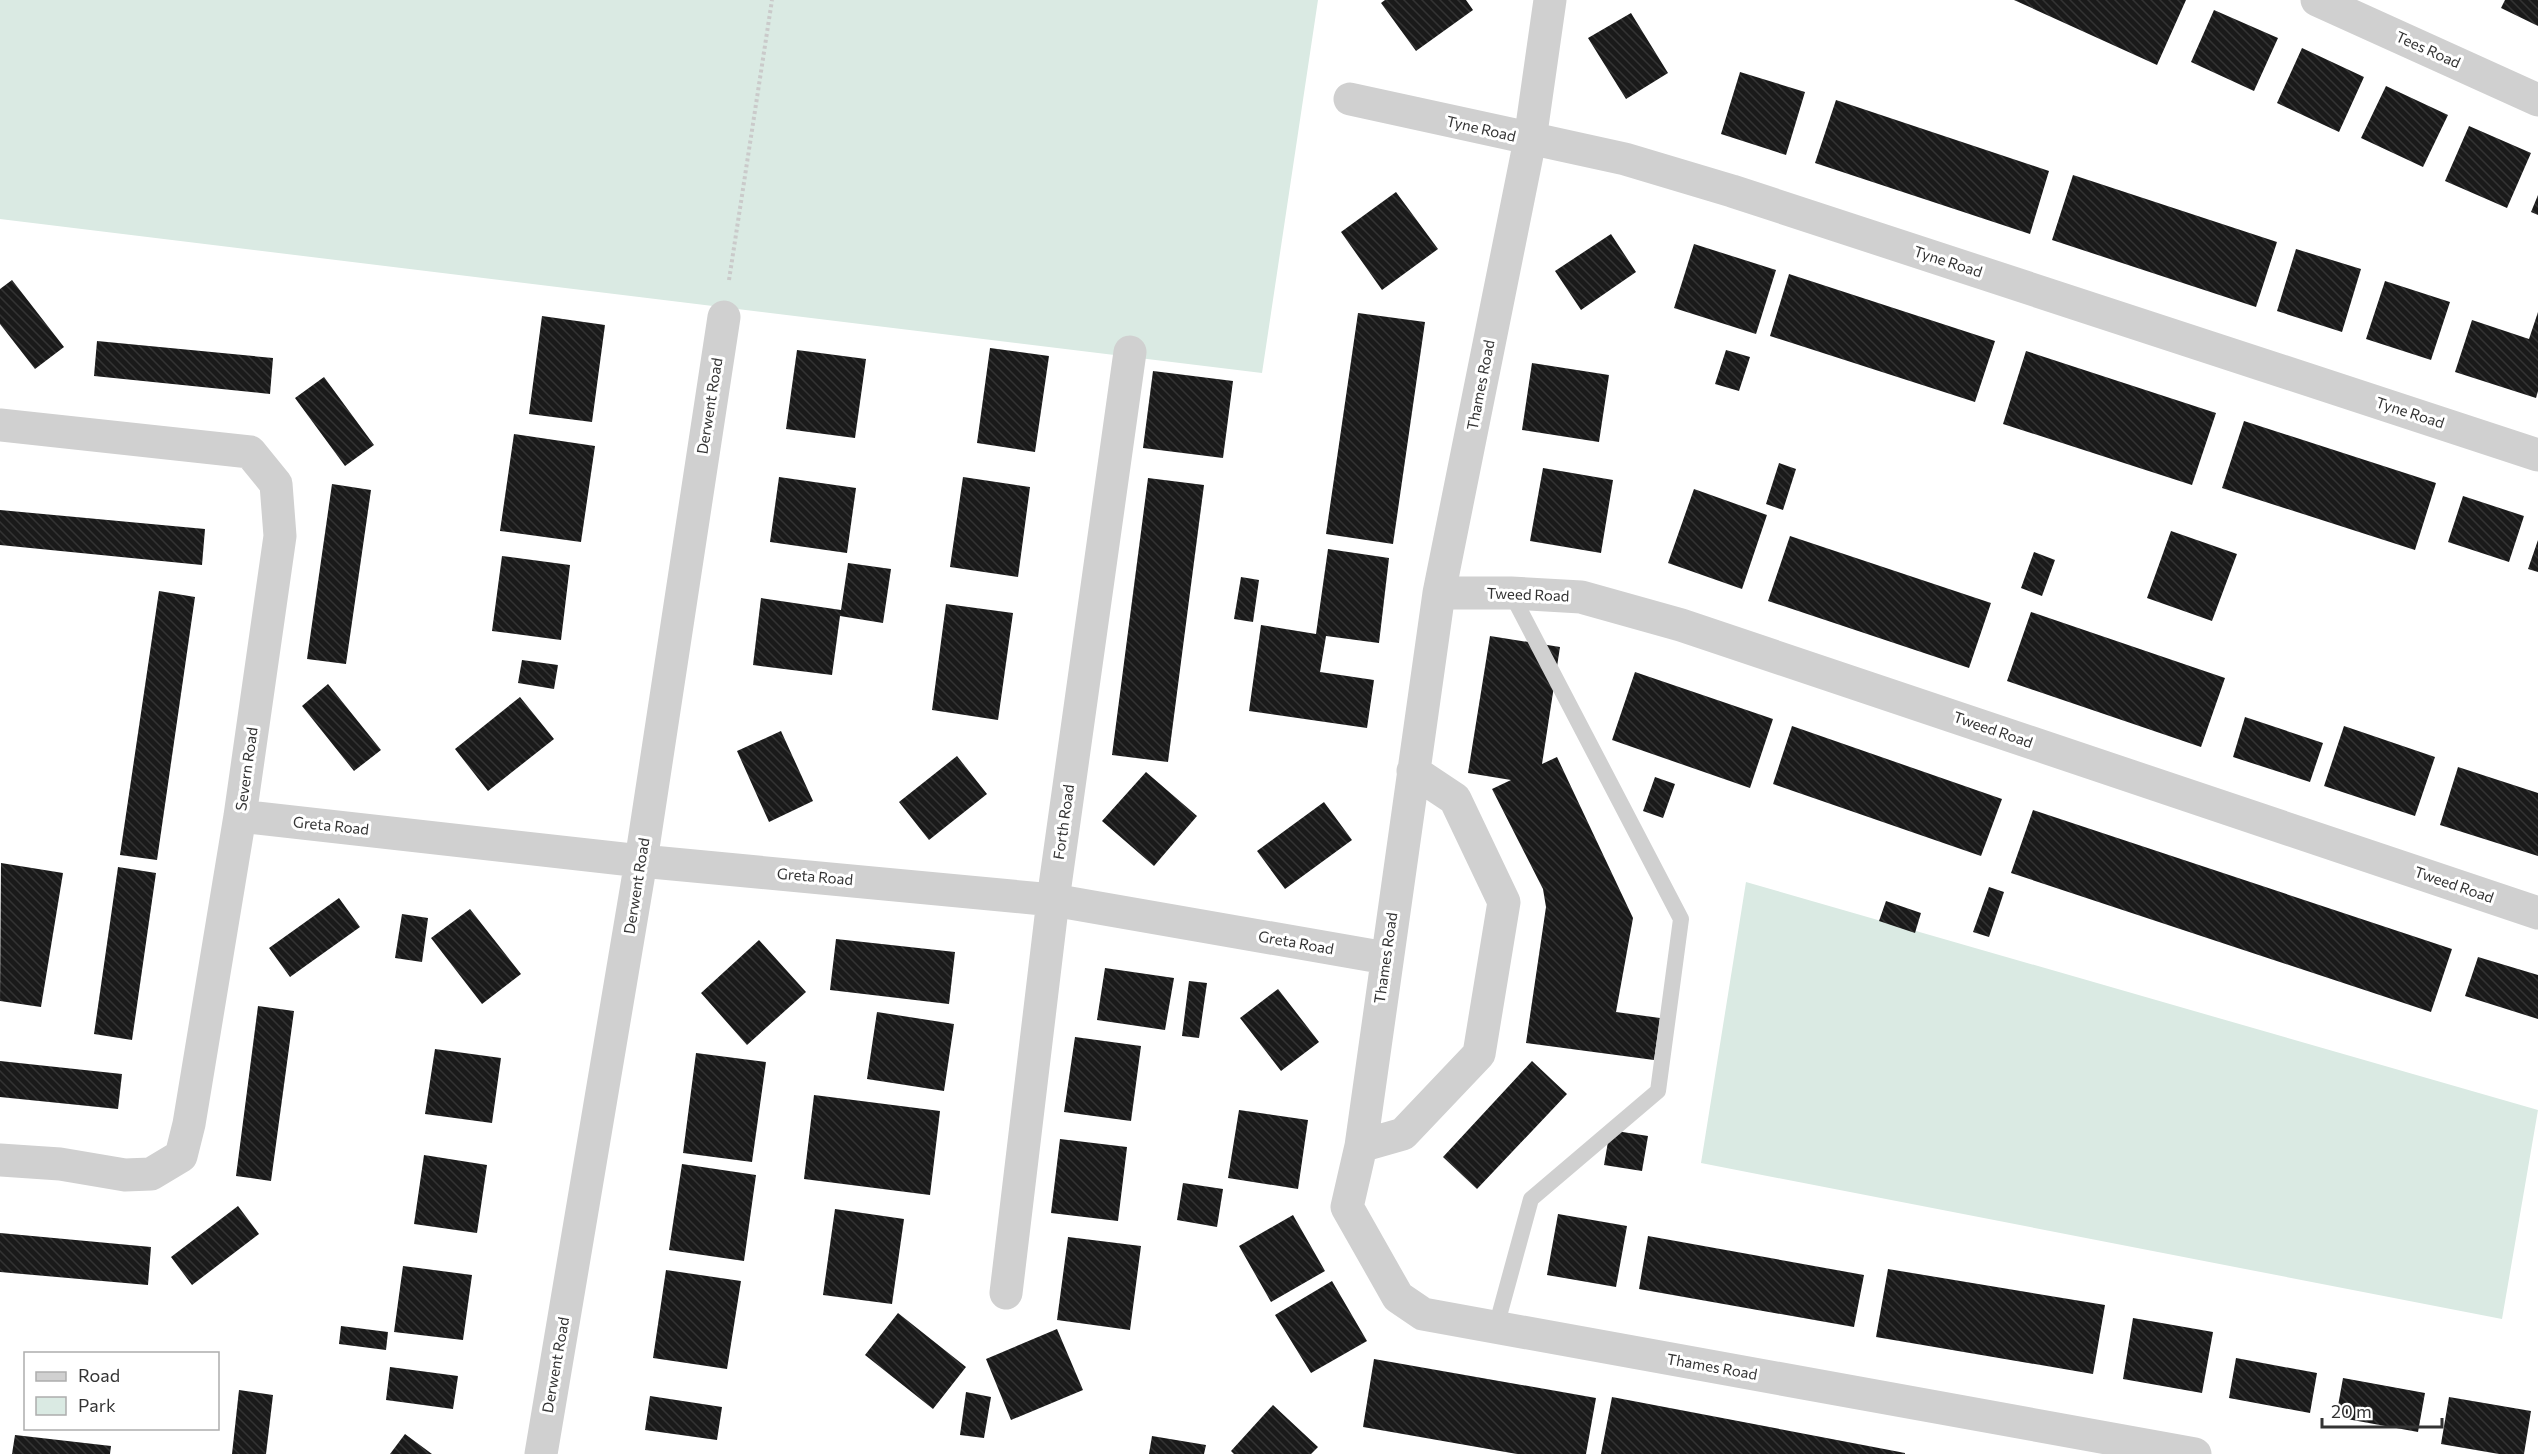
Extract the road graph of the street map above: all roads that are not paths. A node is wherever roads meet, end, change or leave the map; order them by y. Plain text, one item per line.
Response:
1 (1550, 0) edge
2 (2317, 0) edge
3 (1350, 99) dead end
4 (2538, 100) edge
5 (1530, 140) junction
6 (723, 317) road end
7 (1130, 352) dead end
8 (0, 425) edge
9 (2538, 455) edge
10 (1439, 593) junction
11 (1511, 593) junction
12 (1413, 771) junction
13 (240, 816) junction
14 (641, 861) junction
15 (1053, 900) junction
16 (2538, 913) edge
17 (1386, 958) junction
18 (1361, 1146) junction
19 (0, 1160) edge
20 (1006, 1293) dead end
21 (1496, 1327) junction
22 (541, 1454) edge
23 (2195, 1454) edge

1 - 5 street, Thames Road
2 - 4 street, Tees Road
3 - 5 street, Tyne Road
5 - 9 street, Tyne Road
5 - 10 street, Thames Road
6 - 14 street, Derwent Road
7 - 15 street, Forth Road
8 - 13 street, Severn Road
10 - 11 street, Tweed Road
10 - 12 street, Thames Road
11 - 16 street, Tweed Road
11 - 21 lane
12 - 17 street, Thames Road
12 - 18 street
13 - 14 street, Greta Road
13 - 19 street, Severn Road
14 - 15 street, Greta Road
14 - 22 street, Derwent Road
15 - 17 street, Greta Road
15 - 20 street, Forth Road
17 - 18 street, Thames Road
18 - 21 street, Thames Road
21 - 23 street, Thames Road

